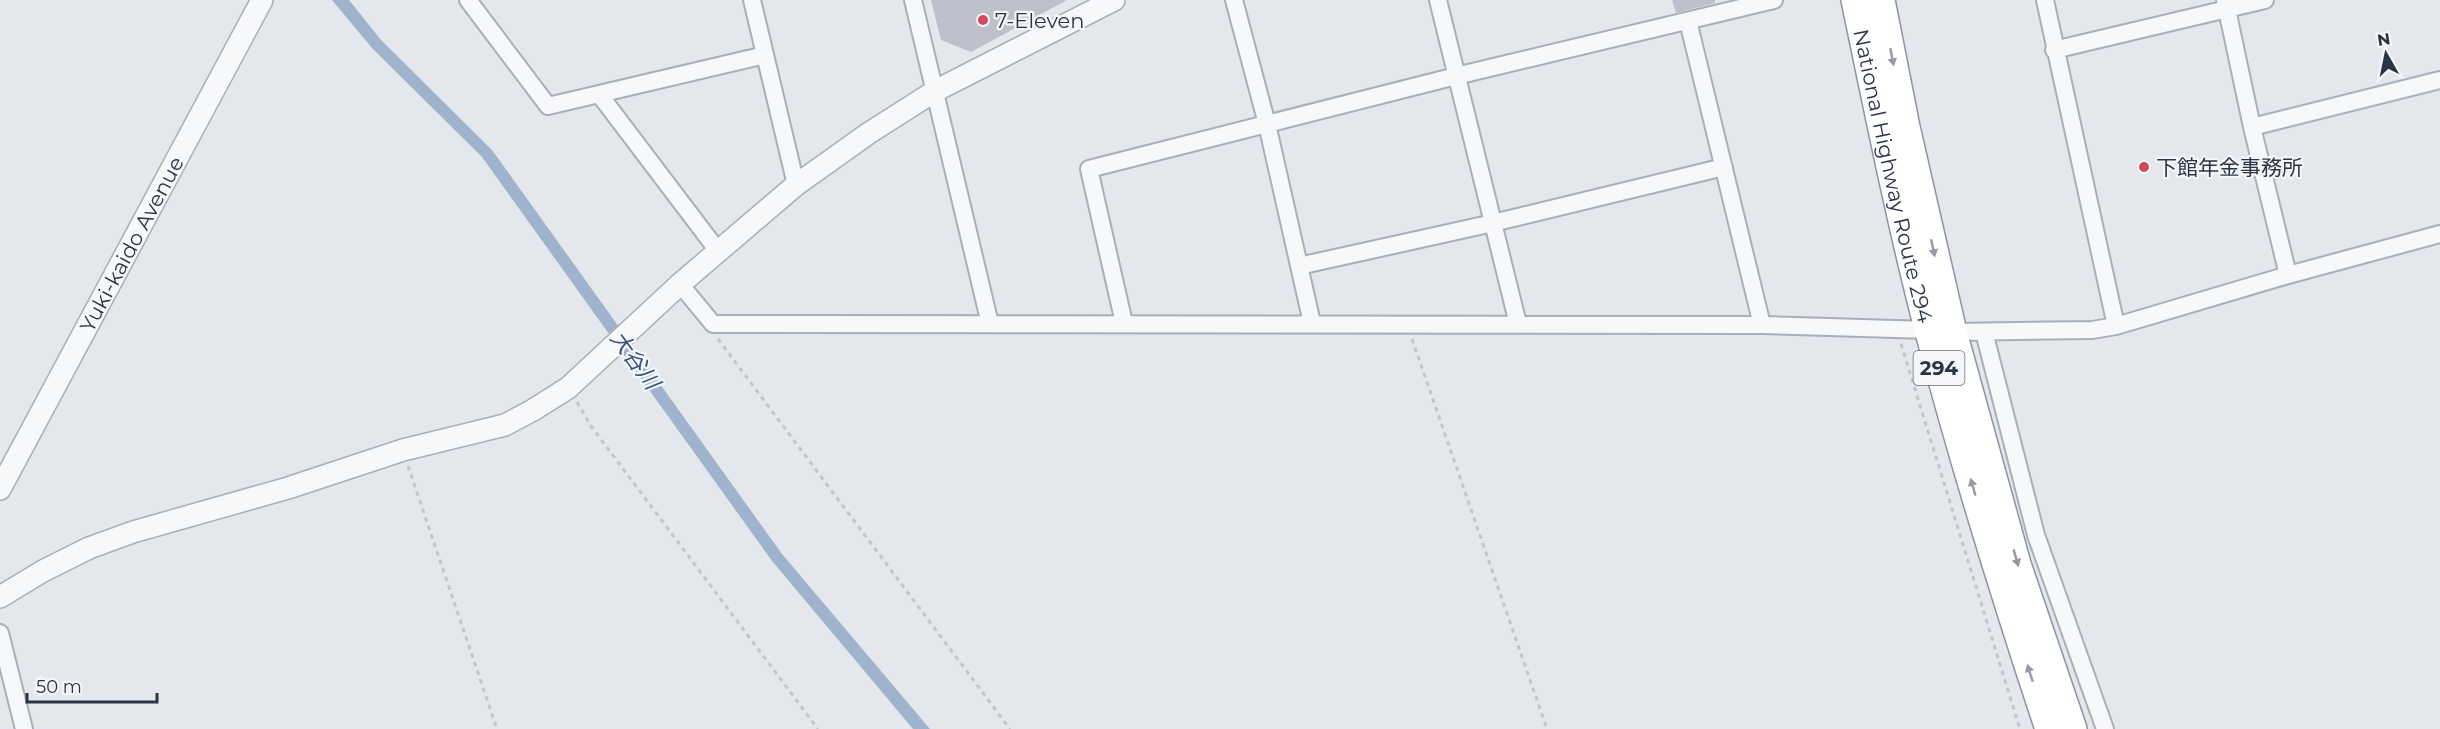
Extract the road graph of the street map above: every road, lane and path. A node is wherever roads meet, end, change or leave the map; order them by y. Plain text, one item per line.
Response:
1 (262, 0) edge
2 (468, 0) edge
3 (752, 0) edge
4 (913, 0) edge
5 (1114, 0) edge
6 (1234, 0) edge
7 (1438, 0) edge
8 (1774, 0) edge
9 (1855, 0) edge
10 (1881, 0) edge
11 (2045, 0) edge
12 (2265, 0) edge
13 (2226, 5) edge
14 (1688, 21) junction
15 (2054, 50) junction
16 (765, 55) junction
17 (1456, 76) junction
18 (2440, 80) edge
19 (935, 91) junction
20 (599, 94) junction
21 (1267, 124) junction
22 (2252, 127) junction
23 (1724, 167) junction
24 (796, 185) junction
25 (1493, 223) junction
26 (2440, 234) edge
27 (718, 251) junction
28 (1299, 266) junction
29 (2288, 275) junction
30 (673, 291) junction
31 (1124, 323) junction
32 (1312, 323) junction
33 (713, 324) junction
34 (990, 324) junction
35 (1518, 324) junction
36 (1762, 325) junction
37 (1408, 326) junction
38 (2116, 326) junction
39 (1896, 328) junction
40 (1941, 331) junction
41 (1984, 332) junction
42 (571, 385) junction
43 (403, 450) junction
44 (0, 489) edge
45 (1, 595) edge
46 (0, 633) edge
47 (24, 729) edge
48 (497, 729) edge
49 (818, 729) edge
50 (1010, 729) edge
51 (1547, 729) edge
52 (2020, 729) edge
53 (2049, 729) edge
54 (2073, 729) edge
55 (2105, 729) edge

1 - 44 street, Yuki-kaido Avenue
2 - 20 street
3 - 16 street
4 - 19 street
5 - 19 street
6 - 21 street
7 - 17 street
8 - 14 street
9 - 40 highway, National Highway Route 294 / 294
10 -> 40 highway, National Highway Route 294 / 294
11 - 15 street
12 - 13 street
13 - 15 street
13 - 22 street
14 - 17 street
14 - 23 street
15 - 38 street
16 - 20 street
16 - 24 street
17 - 21 street
17 - 25 street
18 - 22 street
19 - 24 street
19 - 34 street
20 - 27 street
21 - 28 street
21 - 31 street
22 - 29 street
23 - 25 street
23 - 36 street
24 - 27 street
25 - 28 street
25 - 35 street
26 - 29 street
27 - 30 street
28 - 32 street
29 - 38 street
30 - 33 street
30 - 42 street
31 - 32 street
31 - 34 street
32 - 37 street
33 - 34 street
33 - 50 path
35 - 36 street
35 - 37 street
36 - 39 street
37 - 51 path
38 - 41 street
39 - 40 street
39 - 52 path
40 - 41 street
53 -> 40 highway, National Highway Route 294 / 294
40 -> 54 highway, National Highway Route 294 / 294
41 - 55 street
42 - 43 street
42 - 49 path
43 - 45 street
43 - 48 path
46 - 47 street

